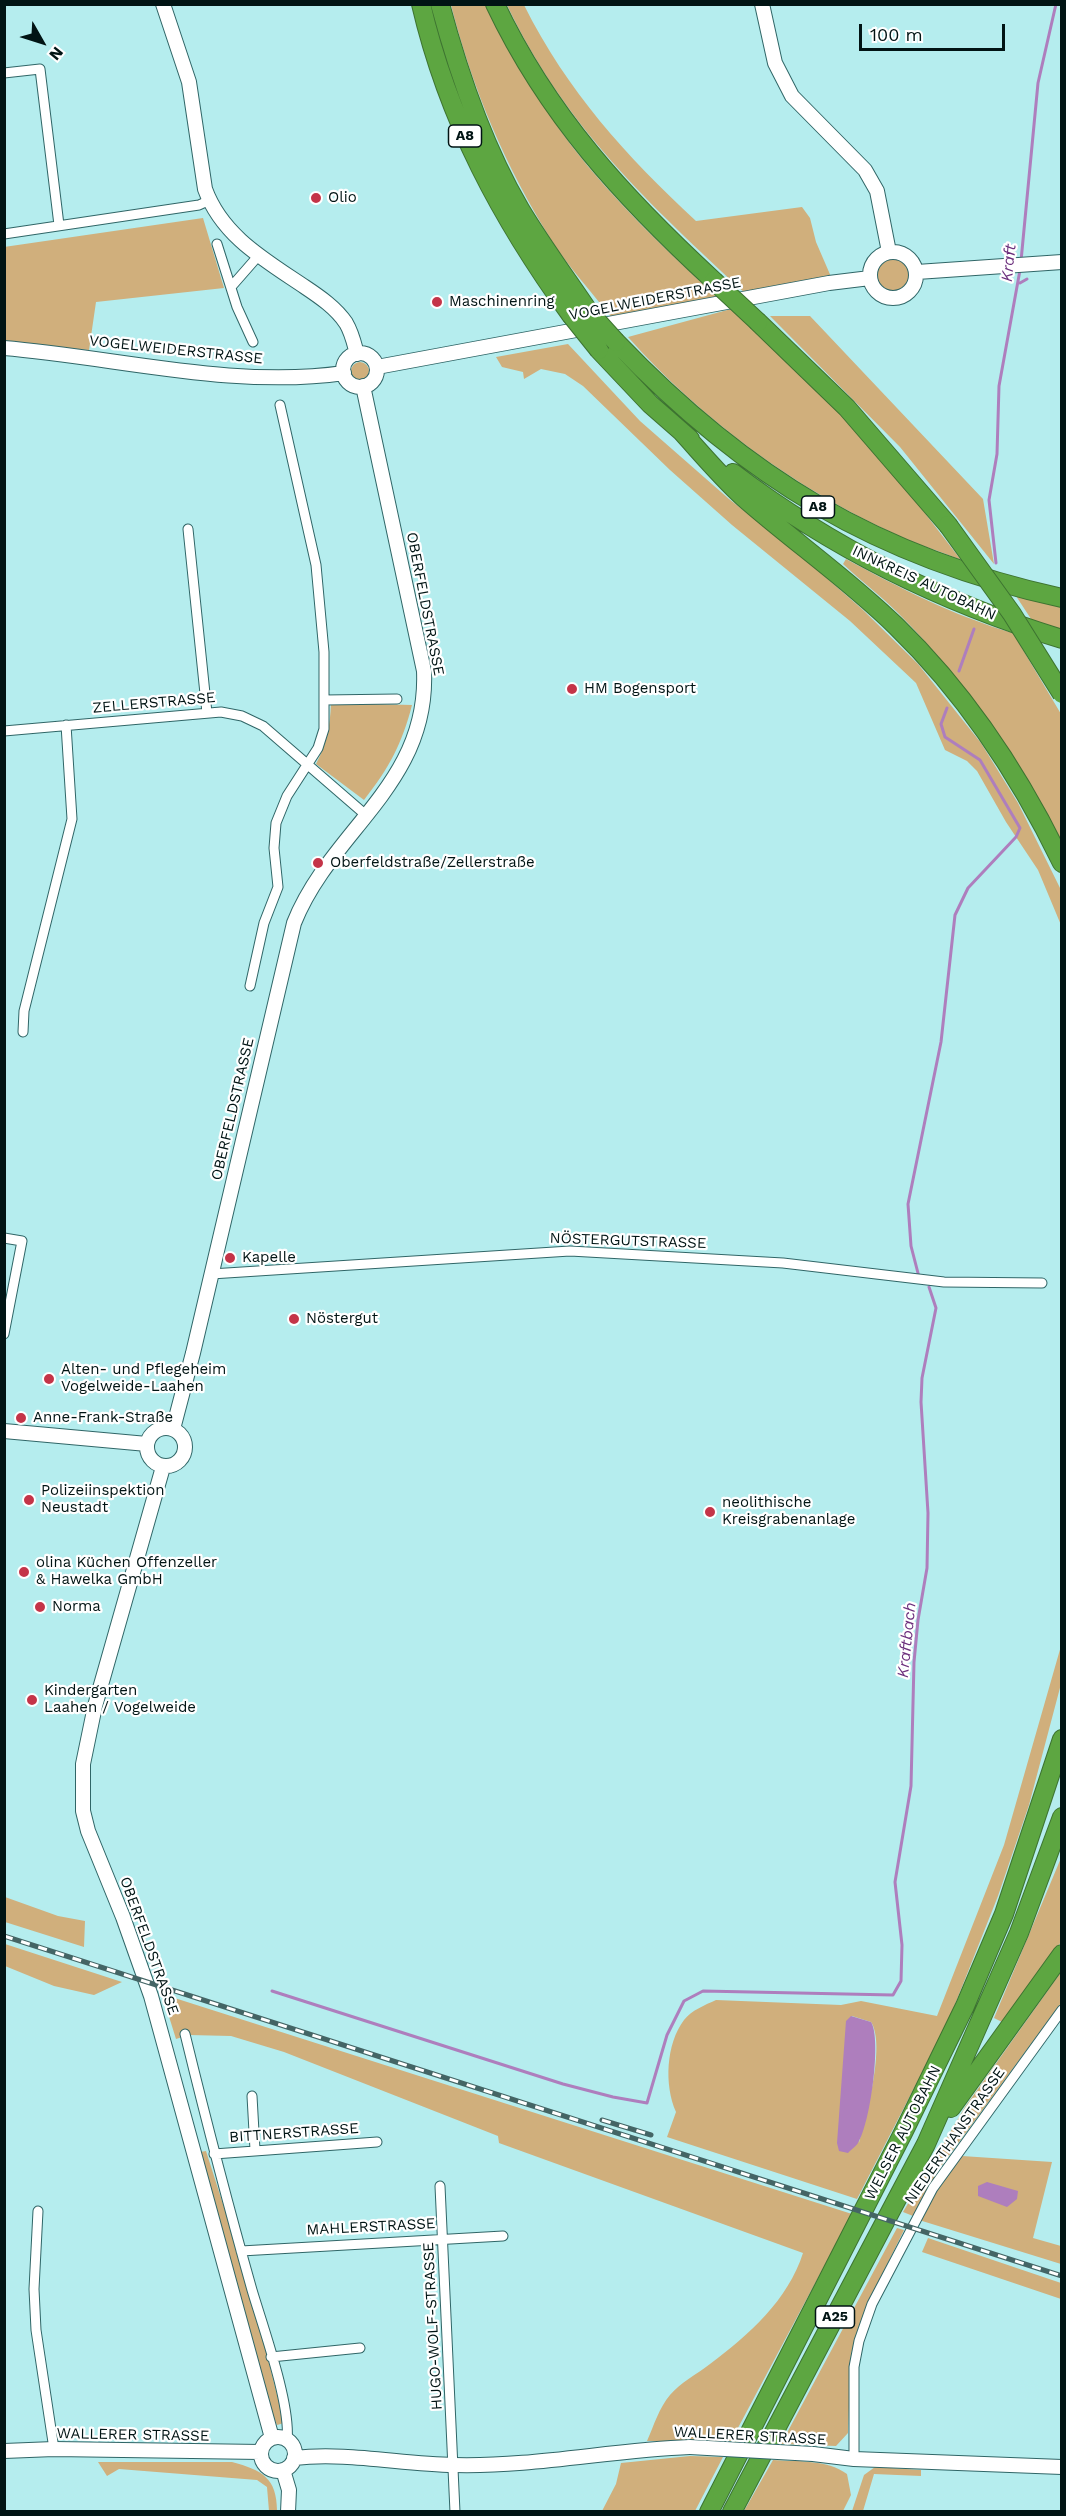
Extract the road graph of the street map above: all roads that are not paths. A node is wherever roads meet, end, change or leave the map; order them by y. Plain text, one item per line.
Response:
1 (163, 4) edge
2 (421, 4) edge
3 (440, 4) edge
4 (495, 4) edge
5 (762, 4) edge
6 (4, 73) edge
7 (210, 200) junction
8 (59, 225) junction
9 (4, 234) edge
10 (217, 244) dead end
11 (889, 252) junction
12 (259, 255) junction
13 (1062, 262) edge
14 (916, 272) junction
15 (870, 278) junction
16 (231, 287) junction
17 (253, 342) dead end
18 (607, 346) junction
19 (4, 348) edge
20 (357, 354) junction
21 (377, 367) junction
22 (344, 373) junction
23 (363, 386) junction
24 (280, 405) dead end
25 (681, 431) junction
26 (188, 529) dead end
27 (1062, 598) edge
28 (1062, 639) edge
29 (1062, 694) edge
30 (397, 699) dead end
31 (325, 700) junction
32 (207, 713) junction
33 (66, 725) junction
34 (4, 731) edge
35 (308, 764) junction
36 (367, 816) junction
37 (1062, 863) edge
38 (249, 986) dead end
39 (23, 1032) dead end
40 (4, 1238) edge
41 (211, 1274) junction
42 (1042, 1283) dead end
43 (4, 1334) edge
44 (173, 1429) junction
45 (4, 1431) edge
46 (147, 1444) junction
47 (163, 1467) junction
48 (1062, 1739) edge
49 (1062, 1817) edge
50 (1062, 1954) edge
51 (1062, 2010) edge
52 (185, 2034) dead end
53 (252, 2096) dead end
54 (377, 2142) dead end
55 (926, 2144) junction
56 (255, 2150) junction
57 (214, 2154) junction
58 (440, 2186) dead end
59 (38, 2211) dead end
60 (503, 2236) dead end
61 (444, 2238) junction
62 (241, 2251) junction
63 (360, 2348) dead end
64 (271, 2357) junction
65 (272, 2438) junction
66 (287, 2440) junction
67 (54, 2449) junction
68 (4, 2451) edge
69 (261, 2452) junction
70 (294, 2458) junction
71 (854, 2458) junction
72 (454, 2465) junction
73 (1062, 2467) edge
74 (283, 2470) junction
75 (288, 2511) edge
76 (455, 2511) edge
77 (709, 2511) edge
78 (732, 2511) edge

1 - 7 main road
2 - 18 highway, INNKREIS AUTOBAHN / A8, bridge
3 - 18 highway, INNKREIS AUTOBAHN / A8, bridge
4 - 29 highway, bridge
5 - 11 main road
6 - 8 street
7 - 8 street
7 - 12 main road
8 - 9 street
10 - 16 street
11 - 14 main road
11 - 15 main road
12 - 16 street
12 - 20 main road
13 - 14 main road
14 - 15 main road
15 - 21 main road, VOGELWEIDERSTRASSE
16 - 17 street
18 - 25 highway, INNKREIS AUTOBAHN / A8
18 - 27 highway, INNKREIS AUTOBAHN / A8
19 - 22 main road, VOGELWEIDERSTRASSE
20 - 21 main road
20 - 22 main road
21 - 23 main road
22 - 23 main road
23 - 36 main road, OBERFELDSTRASSE
24 - 31 street
25 - 28 highway, INNKREIS AUTOBAHN / A8
25 - 37 highway
26 - 32 street
30 - 31 street
31 - 35 street
32 - 33 street, ZELLERSTRASSE
32 - 35 street, ZELLERSTRASSE
33 - 34 street, ZELLERSTRASSE
33 - 39 street
35 - 36 street
35 - 38 street
36 - 41 main road, OBERFELDSTRASSE
40 - 43 street
41 - 42 street, NÖSTERGUTSTRASSE
41 - 44 main road, OBERFELDSTRASSE
44 - 46 main road
44 - 47 main road
45 - 46 main road
46 - 47 main road
47 - 65 main road, OBERFELDSTRASSE
48 - 77 highway, WELSER AUTOBAHN / A25
49 - 55 highway, WELSER AUTOBAHN / A25
50 - 55 highway
51 - 71 street, NIEDERTHANSTRASSE
52 - 57 street, OBERFELDSTRASSE
53 - 56 street
54 - 56 street, BITTNERSTRASSE
55 - 78 highway, WELSER AUTOBAHN / A25
56 - 57 street, BITTNERSTRASSE
57 - 62 street, OBERFELDSTRASSE
58 - 61 street, HUGO-WOLF-STRASSE
59 - 67 street
60 - 61 street, MAHLERSTRASSE
61 - 62 street, MAHLERSTRASSE
61 - 72 street, HUGO-WOLF-STRASSE
62 - 64 street, OBERFELDSTRASSE
63 - 64 street
64 - 66 street, OBERFELDSTRASSE
65 - 66 main road
65 - 69 main road
66 - 70 main road
67 - 68 main road, WALLERER STRASSE
67 - 69 main road, WALLERER STRASSE
69 - 74 main road
70 - 72 main road, WALLERER STRASSE
70 - 74 main road
71 - 72 main road, WALLERER STRASSE, bridge
71 - 73 main road, WALLERER STRASSE
72 - 76 street, HUGO-WOLF-STRASSE
74 - 75 main road

